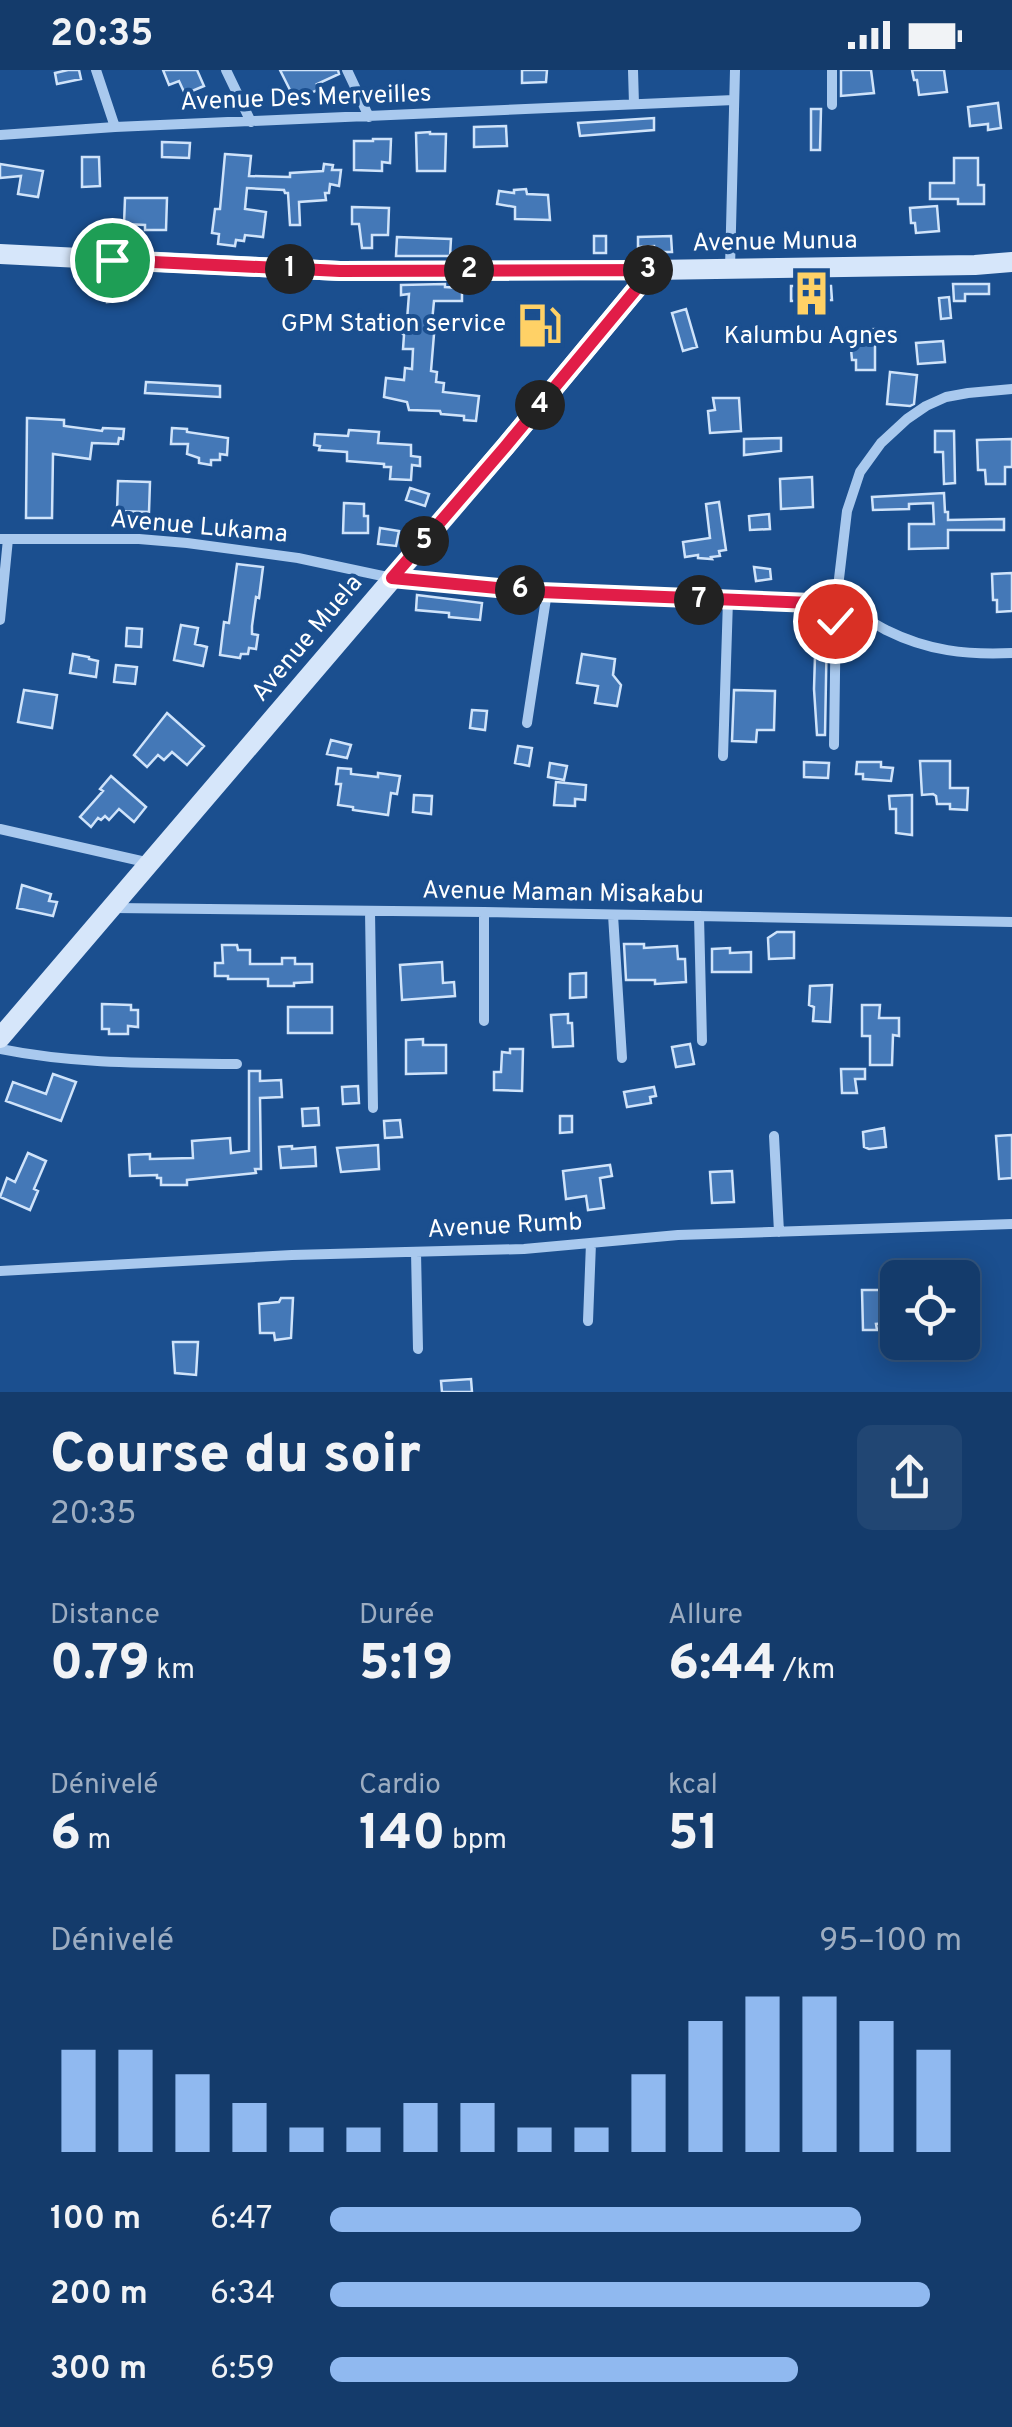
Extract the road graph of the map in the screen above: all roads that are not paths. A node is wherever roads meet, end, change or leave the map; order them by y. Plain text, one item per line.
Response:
1 (96, 70) edge
2 (226, 70) edge
3 (348, 70) edge
4 (633, 70) edge
5 (735, 70) edge
6 (832, 70) edge
7 (734, 100) junction
8 (634, 104) junction
9 (832, 105) dead end
10 (368, 117) junction
11 (250, 122) junction
12 (115, 128) junction
13 (0, 135) edge
14 (0, 254) edge
15 (1012, 262) edge
16 (730, 268) junction
17 (652, 270) junction
18 (1012, 389) edge
19 (4, 538) edge
20 (392, 578) junction
21 (547, 592) junction
22 (728, 600) junction
23 (836, 604) junction
24 (0, 620) edge
25 (1012, 652) edge
26 (527, 723) dead end
27 (834, 745) dead end
28 (723, 756) dead end
29 (0, 829) edge
30 (150, 863) junction
31 (113, 908) junction
32 (370, 911) junction
33 (484, 912) junction
34 (613, 915) junction
35 (700, 916) junction
36 (1012, 922) edge
37 (484, 1021) dead end
38 (0, 1038) edge
39 (702, 1042) dead end
40 (0, 1050) edge
41 (622, 1058) dead end
42 (236, 1064) dead end
43 (373, 1108) dead end
44 (774, 1136) dead end
45 (1012, 1224) edge
46 (778, 1232) junction
47 (590, 1242) junction
48 (416, 1252) junction
49 (0, 1271) edge
50 (588, 1321) dead end
51 (418, 1349) dead end

1 - 12 street
2 - 11 street
3 - 10 street
4 - 8 street
5 - 7 street
6 - 9 street
7 - 8 street, Avenue Des Merveilles
7 - 16 street
8 - 10 street, Avenue Des Merveilles
10 - 11 street, Avenue Des Merveilles
11 - 12 street, Avenue Des Merveilles
12 - 13 street, Avenue Des Merveilles
14 - 17 main road, Avenue Munua
15 - 16 main road, Avenue Munua
16 - 17 main road, Avenue Munua
17 - 20 main road, Avenue Muela
18 - 23 street
19 - 20 street, Avenue Lukama
19 - 24 street
20 - 21 street, Avenue Lukama
20 - 30 main road, Avenue Muela
21 - 22 street, Avenue Lukama
21 - 26 street
22 - 23 street, Avenue Lukama
22 - 28 street
23 - 25 street
23 - 27 street
29 - 30 street
30 - 31 main road, Avenue Muela
31 - 32 street, Avenue Maman Misakabu
31 - 38 main road, Avenue Muela
32 - 33 street, Avenue Maman Misakabu
32 - 43 street
33 - 34 street, Avenue Maman Misakabu
33 - 37 street
34 - 35 street, Avenue Maman Misakabu
34 - 41 street
35 - 36 street, Avenue Maman Misakabu
35 - 39 street
40 - 42 street
44 - 46 street
45 - 46 street, Avenue Rumb
46 - 47 street, Avenue Rumb
47 - 48 street, Avenue Rumb
47 - 50 street
48 - 49 street, Avenue Rumb
48 - 51 street

